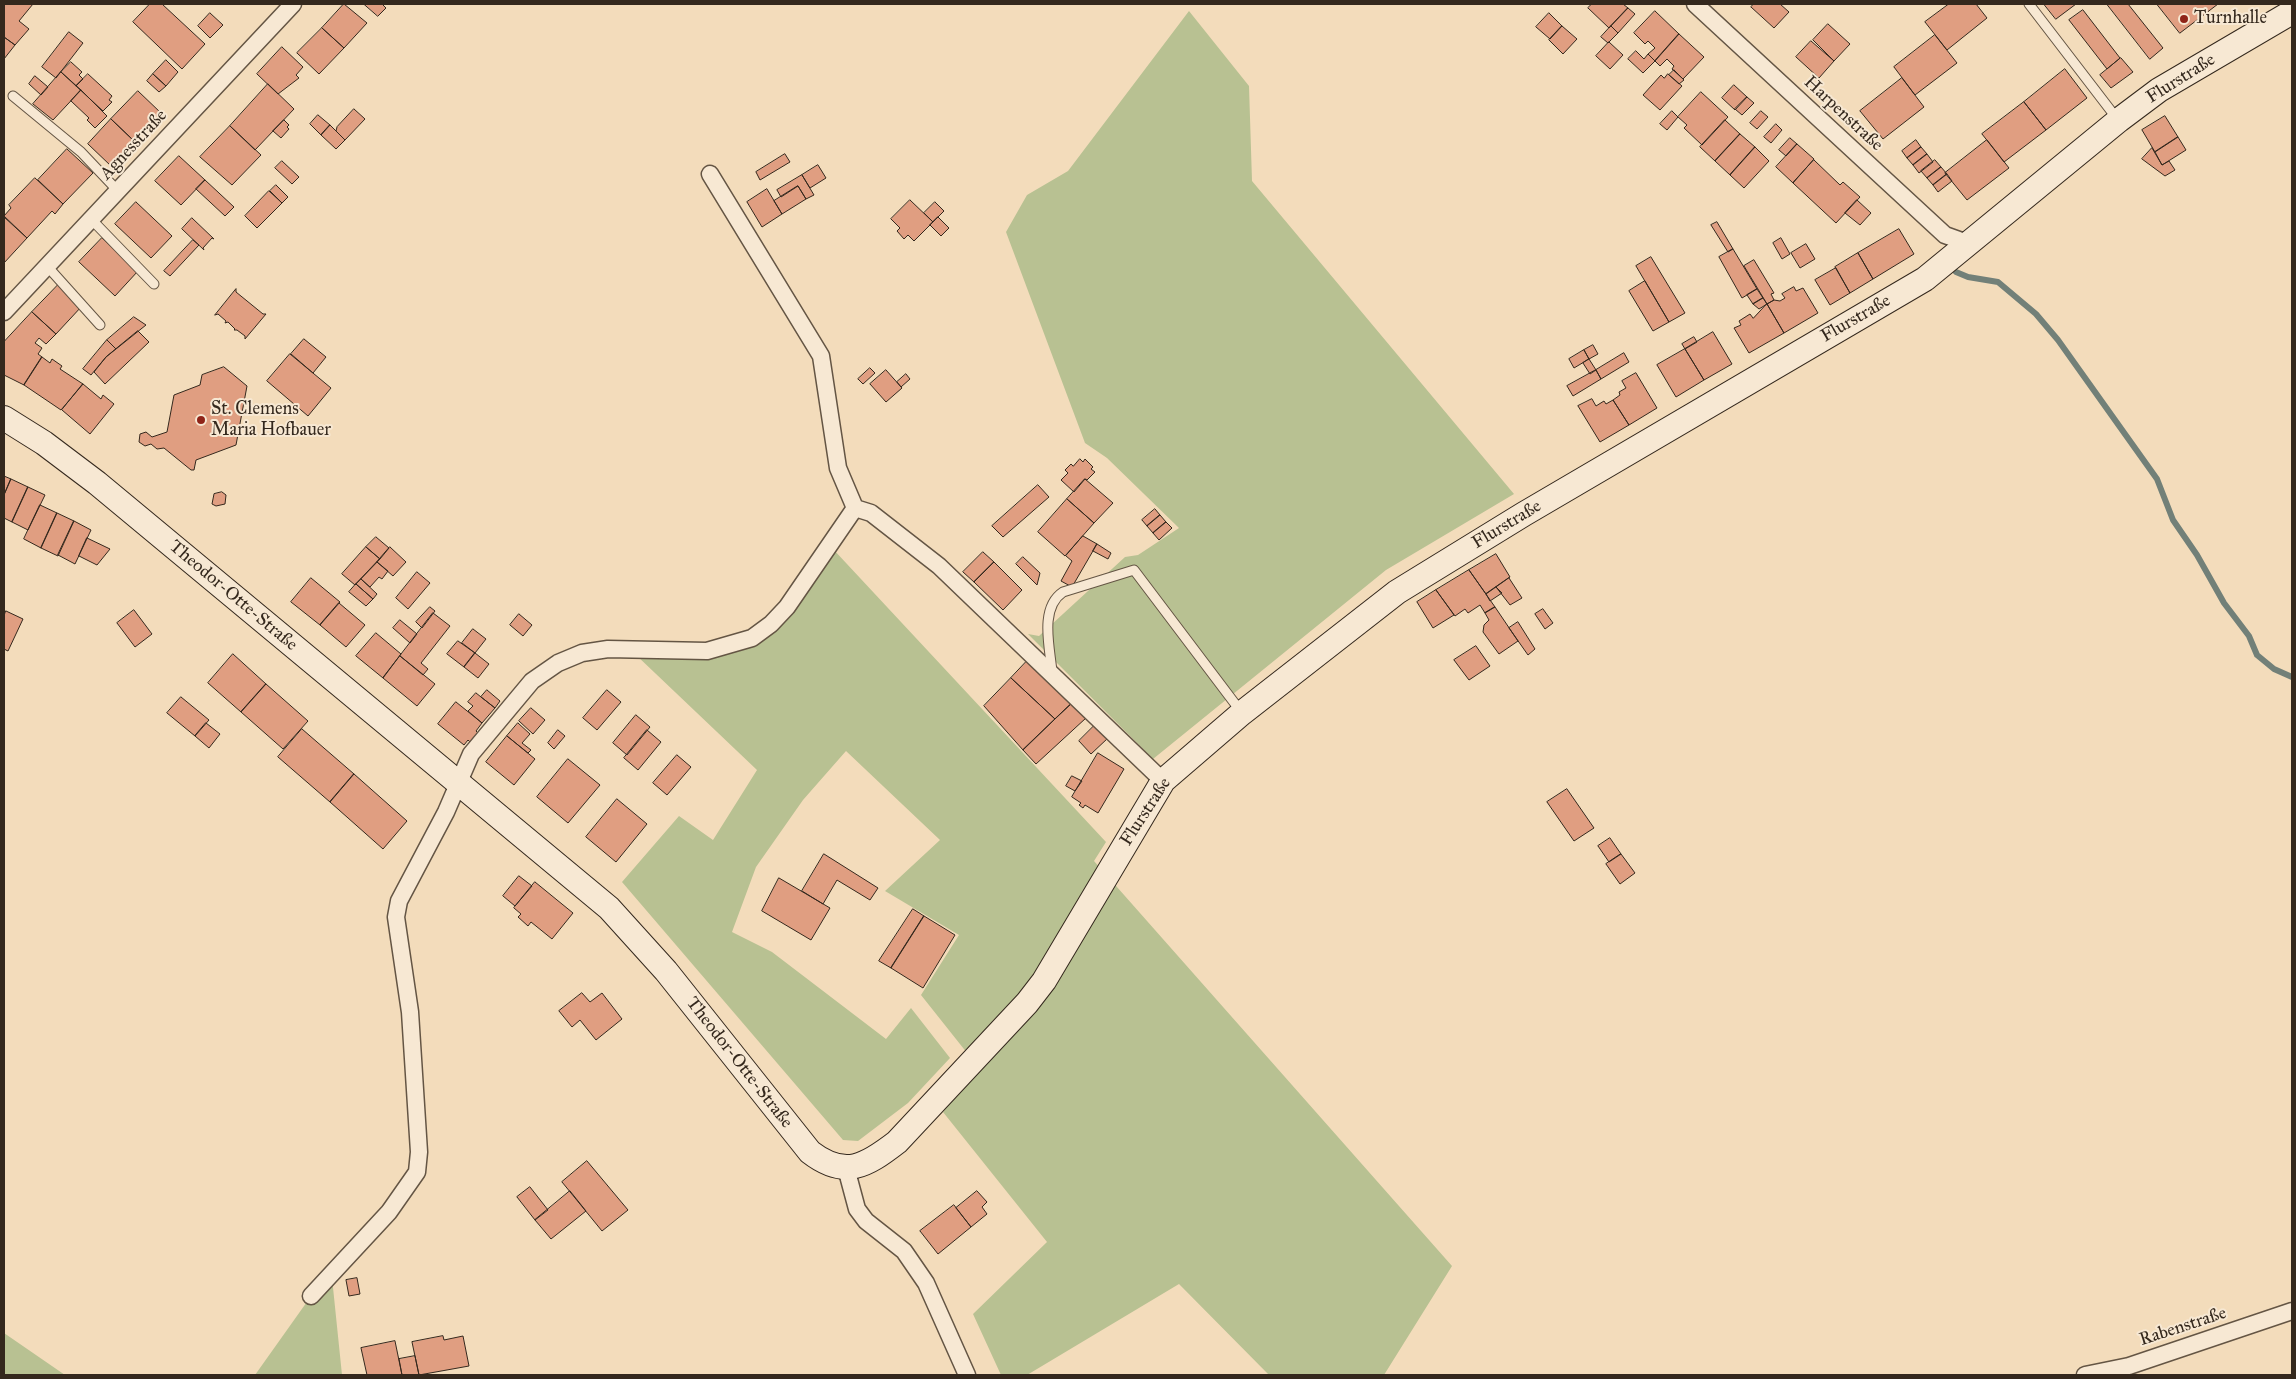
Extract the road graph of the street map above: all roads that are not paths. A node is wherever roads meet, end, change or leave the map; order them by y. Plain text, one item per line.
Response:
1 (293, 4) edge
2 (1695, 4) edge
3 (2029, 4) edge
4 (2292, 12) edge
5 (13, 96) dead end
6 (2119, 120) junction
7 (710, 174) dead end
8 (118, 191) junction
9 (91, 219) junction
10 (1970, 244) junction
11 (47, 266) junction
12 (154, 284) dead end
13 (4, 312) edge
14 (100, 325) dead end
15 (4, 418) edge
16 (855, 508) junction
17 (1052, 672) junction
18 (1242, 713) junction
19 (458, 781) junction
20 (1163, 781) junction
21 (846, 1168) junction
22 (311, 1296) dead end
23 (2292, 1312) edge
24 (967, 1375) edge
25 (2085, 1375) edge

1 - 8 street, Agnesstraße
2 - 10 street, Harpenstraße
3 - 6 lane
4 - 6 street, Flurstraße
5 - 8 lane
6 - 10 street, Flurstraße
7 - 16 street
8 - 9 street, Agnesstraße
9 - 11 street, Agnesstraße
9 - 12 lane
10 - 18 street, Flurstraße
11 - 13 street, Agnesstraße
11 - 14 lane
15 - 19 street, Theodor-Otte-Straße
16 - 17 street
16 - 19 street
17 - 18 lane
17 - 20 street
18 - 20 street, Flurstraße
19 - 21 street, Theodor-Otte-Straße
19 - 22 street
20 - 21 street, Flurstraße
21 - 24 street
23 - 25 street, Rabenstraße

